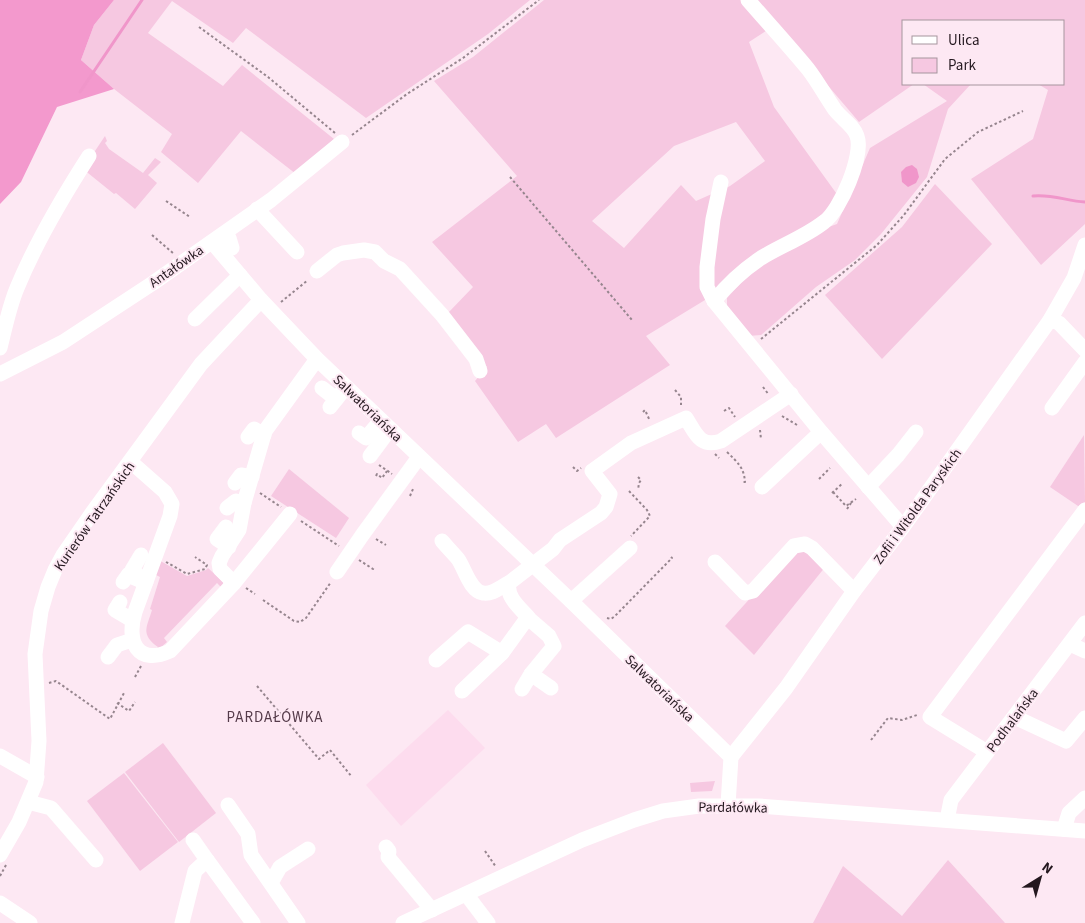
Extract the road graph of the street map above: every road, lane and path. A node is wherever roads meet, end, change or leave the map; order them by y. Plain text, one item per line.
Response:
1 (539, 0) edge
2 (748, 0) edge
3 (199, 27) dead end
4 (1022, 111) dead end
5 (342, 142) junction
6 (89, 156) dead end
7 (510, 177) dead end
8 (721, 182) dead end
9 (166, 201) dead end
10 (257, 209) junction
11 (190, 217) dead end
12 (152, 236) dead end
13 (218, 238) junction
14 (1085, 245) edge
15 (232, 248) dead end
16 (297, 252) dead end
17 (179, 264) junction
18 (317, 271) joint
19 (240, 275) junction
20 (714, 301) junction
21 (266, 305) junction
22 (195, 318) dead end
23 (632, 320) dead end
24 (1050, 320) junction
25 (752, 347) junction
26 (0, 348) edge
27 (1085, 350) edge
28 (317, 359) junction
29 (1085, 362) edge
30 (480, 370) dead end
31 (0, 374) edge
32 (346, 387) junction
33 (322, 388) dead end
34 (675, 390) dead end
35 (791, 394) junction
36 (680, 405) dead end
37 (1052, 408) dead end
38 (724, 411) dead end
39 (642, 412) dead end
40 (385, 424) junction
41 (650, 424) dead end
42 (742, 427) junction
43 (821, 432) junction
44 (916, 432) dead end
45 (359, 433) dead end
46 (264, 435) junction
47 (248, 437) dead end
48 (724, 449) dead end
49 (419, 457) junction
50 (373, 460) joint
51 (131, 462) junction
52 (573, 467) dead end
53 (830, 468) dead end
54 (578, 470) dead end
55 (387, 471) junction
56 (392, 475) dead end
57 (376, 476) dead end
58 (638, 477) dead end
59 (818, 479) dead end
60 (743, 482) dead end
61 (843, 483) dead end
62 (868, 486) junction
63 (762, 487) dead end
64 (245, 488) junction
65 (411, 488) dead end
66 (638, 490) dead end
67 (630, 491) dead end
68 (410, 496) dead end
69 (856, 499) dead end
70 (851, 503) junction
71 (227, 508) dead end
72 (847, 509) dead end
73 (285, 510) junction
74 (1085, 510) edge
75 (903, 527) junction
76 (442, 541) dead end
77 (629, 543) joint
78 (344, 550) junction
79 (148, 555) junction
80 (194, 557) dead end
81 (671, 557) dead end
82 (715, 562) dead end
83 (533, 565) junction
84 (374, 567) dead end
85 (337, 572) joint
86 (512, 581) junction
87 (123, 582) dead end
88 (146, 582) junction
89 (234, 583) junction
90 (854, 591) junction
91 (263, 600) dead end
92 (571, 601) junction
93 (114, 610) dead end
94 (527, 617) junction
95 (606, 618) dead end
96 (132, 620) junction
97 (1085, 623) edge
98 (128, 641) junction
99 (1070, 644) junction
100 (1085, 651) edge
101 (502, 653) junction
102 (111, 660) dead end
103 (436, 660) dead end
104 (531, 674) junction
105 (47, 683) dead end
106 (256, 686) dead end
107 (551, 688) dead end
108 (522, 689) dead end
109 (462, 692) dead end
110 (124, 693) dead end
111 (136, 702) dead end
112 (117, 703) junction
113 (930, 716) junction
114 (1015, 716) junction
115 (1085, 718) edge
116 (871, 740) dead end
117 (987, 752) junction
118 (0, 756) edge
119 (731, 757) junction
120 (37, 777) junction
121 (352, 777) dead end
122 (1085, 798) edge
123 (28, 802) junction
124 (228, 805) dead end
125 (728, 805) junction
126 (947, 820) junction
127 (1064, 829) junction
128 (1085, 831) edge
129 (193, 840) dead end
130 (386, 847) dead end
131 (308, 849) dead end
132 (485, 850) dead end
133 (0, 855) edge
134 (96, 860) dead end
135 (207, 860) junction
136 (498, 871) dead end
137 (271, 883) junction
138 (466, 894) junction
139 (0, 903) edge
140 (432, 910) junction
141 (30, 923) edge
142 (182, 923) edge
143 (253, 923) edge
144 (298, 923) edge
145 (403, 923) edge
146 (488, 923) edge

1 - 5 path
2 - 20 street
3 - 5 path
4 - 25 path
5 - 10 street, Antałówka
6 - 26 street
7 - 23 path
8 - 20 street
9 - 11 path
10 - 13 street, Antałówka
10 - 16 street
12 - 17 path
13 - 15 street
13 - 17 street, Antałówka
13 - 19 street, Salwatoriańska
14 - 24 street, Zofii i Witolda Paryskich
17 - 31 street, Antałówka
18 - 21 path
18 - 30 street
19 - 21 street, Salwatoriańska
19 - 22 street
20 - 25 street
21 - 28 street, Salwatoriańska
21 - 51 street, Kurierów Tatrzańskich
24 - 27 street
24 - 75 street, Zofii i Witolda Paryskich
25 - 35 street
28 - 32 street, Salwatoriańska
28 - 46 street
29 - 37 street
32 - 33 street
32 - 40 street, Salwatoriańska
34 - 36 path
35 - 42 street
35 - 43 street
38 - 42 path
39 - 41 path
40 - 45 street
40 - 49 street, Salwatoriańska
40 - 50 street
42 - 83 street
43 - 62 street
43 - 63 street
44 - 62 street
46 - 47 street
46 - 64 street
48 - 60 path
49 - 78 street
49 - 83 street, Salwatoriańska
50 - 55 path
51 - 79 street
51 - 120 street, Kurierów Tatrzańskich
52 - 54 path
53 - 59 path
55 - 56 path
55 - 57 path
58 - 66 path
61 - 70 path
62 - 75 street
64 - 71 street
64 - 73 path
64 - 89 street
65 - 68 path
67 - 77 path
69 - 70 path
70 - 72 path
73 - 78 path
73 - 89 street
74 - 113 street
75 - 90 street, Zofii i Witolda Paryskich
76 - 86 street
77 - 92 street
78 - 84 path
78 - 85 street
79 - 80 path
79 - 88 street
81 - 95 path
82 - 90 street
83 - 86 street
83 - 92 street, Salwatoriańska
85 - 91 path
86 - 94 street
87 - 88 street
88 - 96 street
89 - 98 street
90 - 119 street, Zofii i Witolda Paryskich
92 - 119 street, Salwatoriańska
93 - 96 street
94 - 101 street
94 - 104 street
96 - 98 street
97 - 99 street, Podhalańska
98 - 102 street
99 - 100 street
99 - 114 street, Podhalańska
101 - 103 street
101 - 109 street
104 - 107 street
104 - 108 street
105 - 112 path
106 - 121 path
110 - 112 path
111 - 112 path
113 - 116 path
113 - 117 street
114 - 115 street
114 - 117 street, Podhalańska
117 - 126 street, Podhalańska
118 - 120 street
119 - 125 street
120 - 123 street, Kurierów Tatrzańskich
122 - 127 street
123 - 133 street, Kurierów Tatrzańskich
123 - 134 street
124 - 137 street
125 - 126 street, Pardałówka
125 - 138 street, Pardałówka
126 - 127 street, Pardałówka
127 - 128 street, Pardałówka
129 - 135 street
130 - 140 street
131 - 137 street
132 - 136 path
135 - 142 street
135 - 143 street
137 - 144 street
138 - 140 street, Pardałówka
138 - 146 street
139 - 141 street
140 - 145 street, Pardałówka

